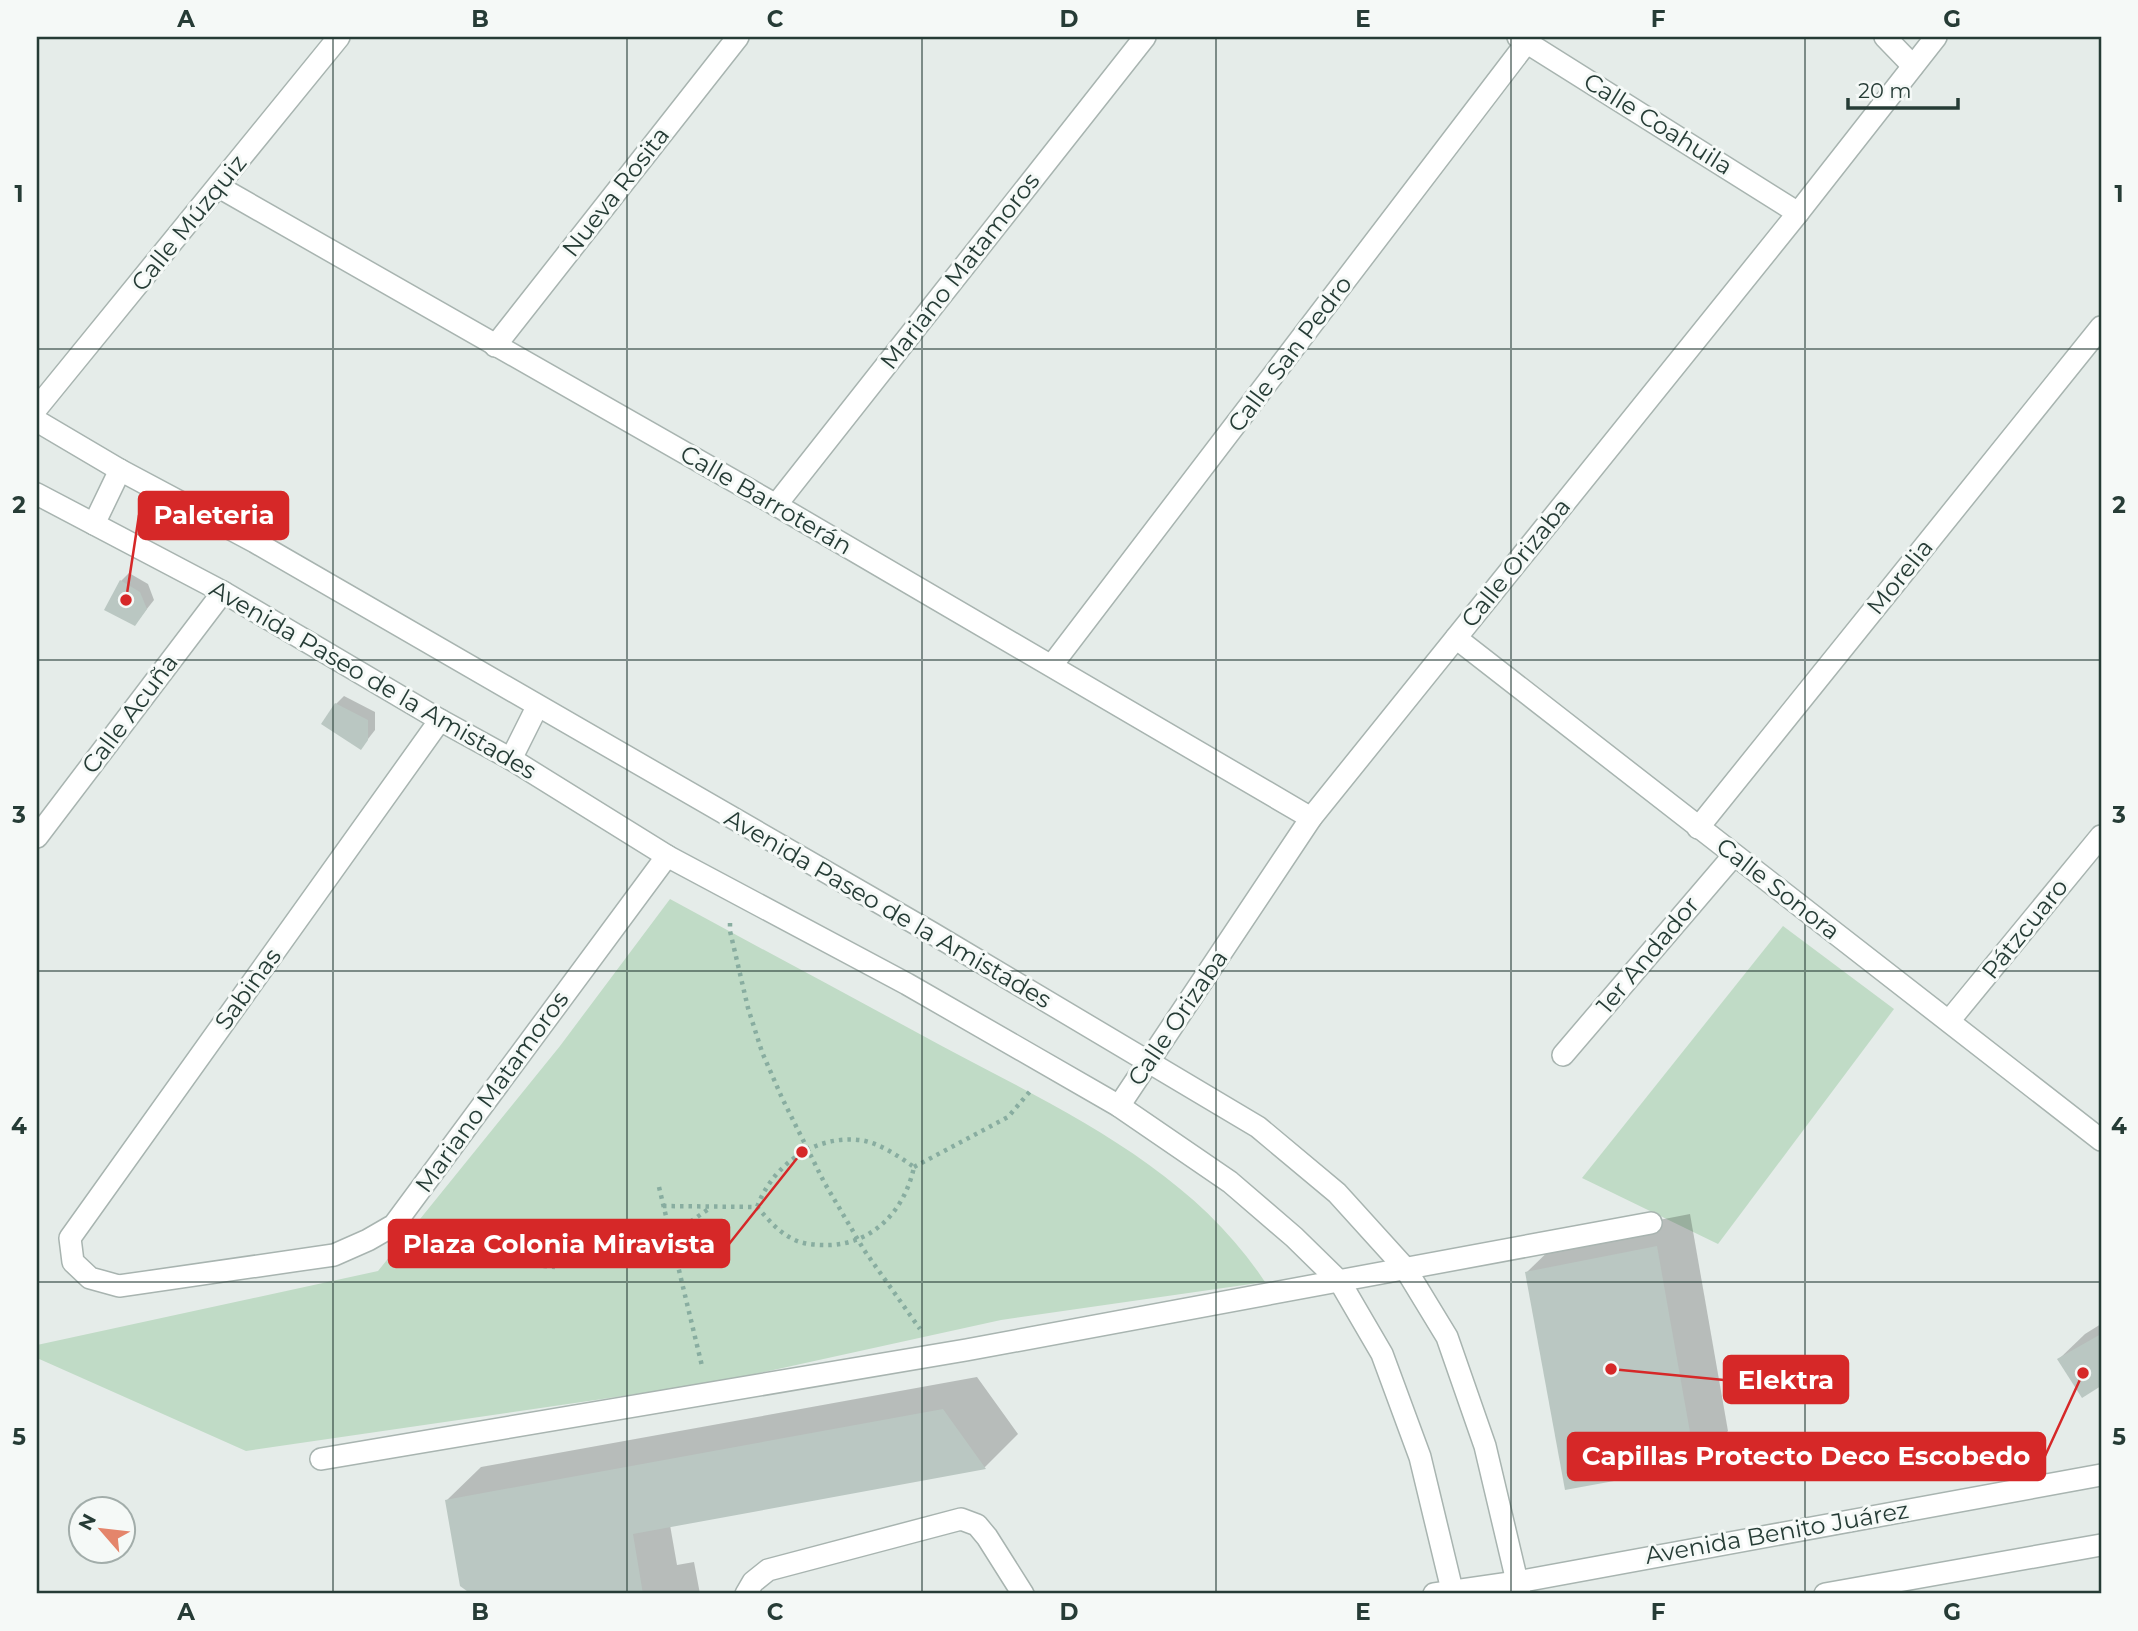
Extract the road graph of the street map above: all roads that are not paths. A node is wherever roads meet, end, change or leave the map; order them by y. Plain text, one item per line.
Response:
1 (339, 37) edge
2 (738, 37) edge
3 (1145, 37) edge
4 (1885, 37) edge
5 (1936, 37) edge
6 (1523, 40) edge
7 (1913, 66) junction
8 (219, 187) junction
9 (1798, 212) junction
10 (2101, 327) edge
11 (495, 346) junction
12 (37, 408) edge
13 (37, 421) edge
14 (120, 470) junction
15 (37, 494) edge
16 (776, 505) junction
17 (94, 524) junction
18 (223, 592) junction
19 (1456, 638) junction
20 (1052, 665) junction
21 (537, 707) junction
22 (440, 720) junction
23 (511, 759) junction
24 (1311, 818) junction
25 (1698, 828) junction
26 (2101, 836) edge
27 (37, 837) edge
28 (1734, 855) junction
29 (667, 856) junction
30 (1950, 1021) junction
31 (1563, 1055) dead end
32 (1149, 1062) junction
33 (1119, 1106) junction
34 (2101, 1140) edge
35 (1651, 1223) dead end
36 (73, 1262) joint
37 (1405, 1268) junction
38 (1340, 1282) junction
39 (321, 1459) dead end
40 (2101, 1475) edge
41 (2101, 1545) edge
42 (1519, 1588) edge
43 (1446, 1593) edge
44 (746, 1594) edge
45 (1023, 1594) edge
46 (1825, 1594) edge

1 - 8 street, Calle Múzquiz
2 - 11 street, Nueva Rosita
3 - 16 street, Mariano Matamoros
4 - 7 street
5 - 7 street, Calle Orizaba
6 - 9 street, Calle Coahuila
6 - 20 street, Calle San Pedro
7 - 9 street, Calle Orizaba
8 - 11 street, Calle Barroterán
8 - 12 street, Calle Múzquiz
9 - 19 street, Calle Orizaba
10 - 25 street, Morelia
11 - 16 street, Calle Barroterán
13 - 14 street, Avenida Paseo de la Amistades
14 - 17 street
14 - 21 street, Avenida Paseo de la Amistades
15 - 17 street, Avenida Paseo de la Amistades
16 - 20 street, Calle Barroterán
17 - 18 street, Avenida Paseo de la Amistades
18 - 22 street, Avenida Paseo de la Amistades
18 - 27 street, Calle Acuña
19 - 24 street, Calle Orizaba
19 - 25 street, Calle Sonora
20 - 24 street, Calle Barroterán
21 - 23 street
21 - 32 street, Avenida Paseo de la Amistades
22 - 23 street, Avenida Paseo de la Amistades
22 - 36 street, Sabinas
23 - 29 street, Avenida Paseo de la Amistades
24 - 32 street, Calle Orizaba
25 - 28 street, Calle Sonora
26 - 30 street, Pátzcuaro
28 - 30 street, Calle Sonora
28 - 31 street, 1er Andador
29 - 33 street, Avenida Paseo de la Amistades
29 - 36 street, Mariano Matamoros
30 - 34 street, Calle Sonora
32 - 33 street, Calle Orizaba
32 - 37 street, Avenida Paseo de la Amistades
33 - 38 street, Avenida Paseo de la Amistades
35 - 37 street
37 - 38 street
37 - 42 street, Avenida Paseo de la Amistades
38 - 39 street
38 - 43 street, Avenida Paseo de la Amistades
40 - 42 street, Avenida Benito Juárez
41 - 46 street
42 - 43 street, Avenida Benito Juárez
44 - 45 street

